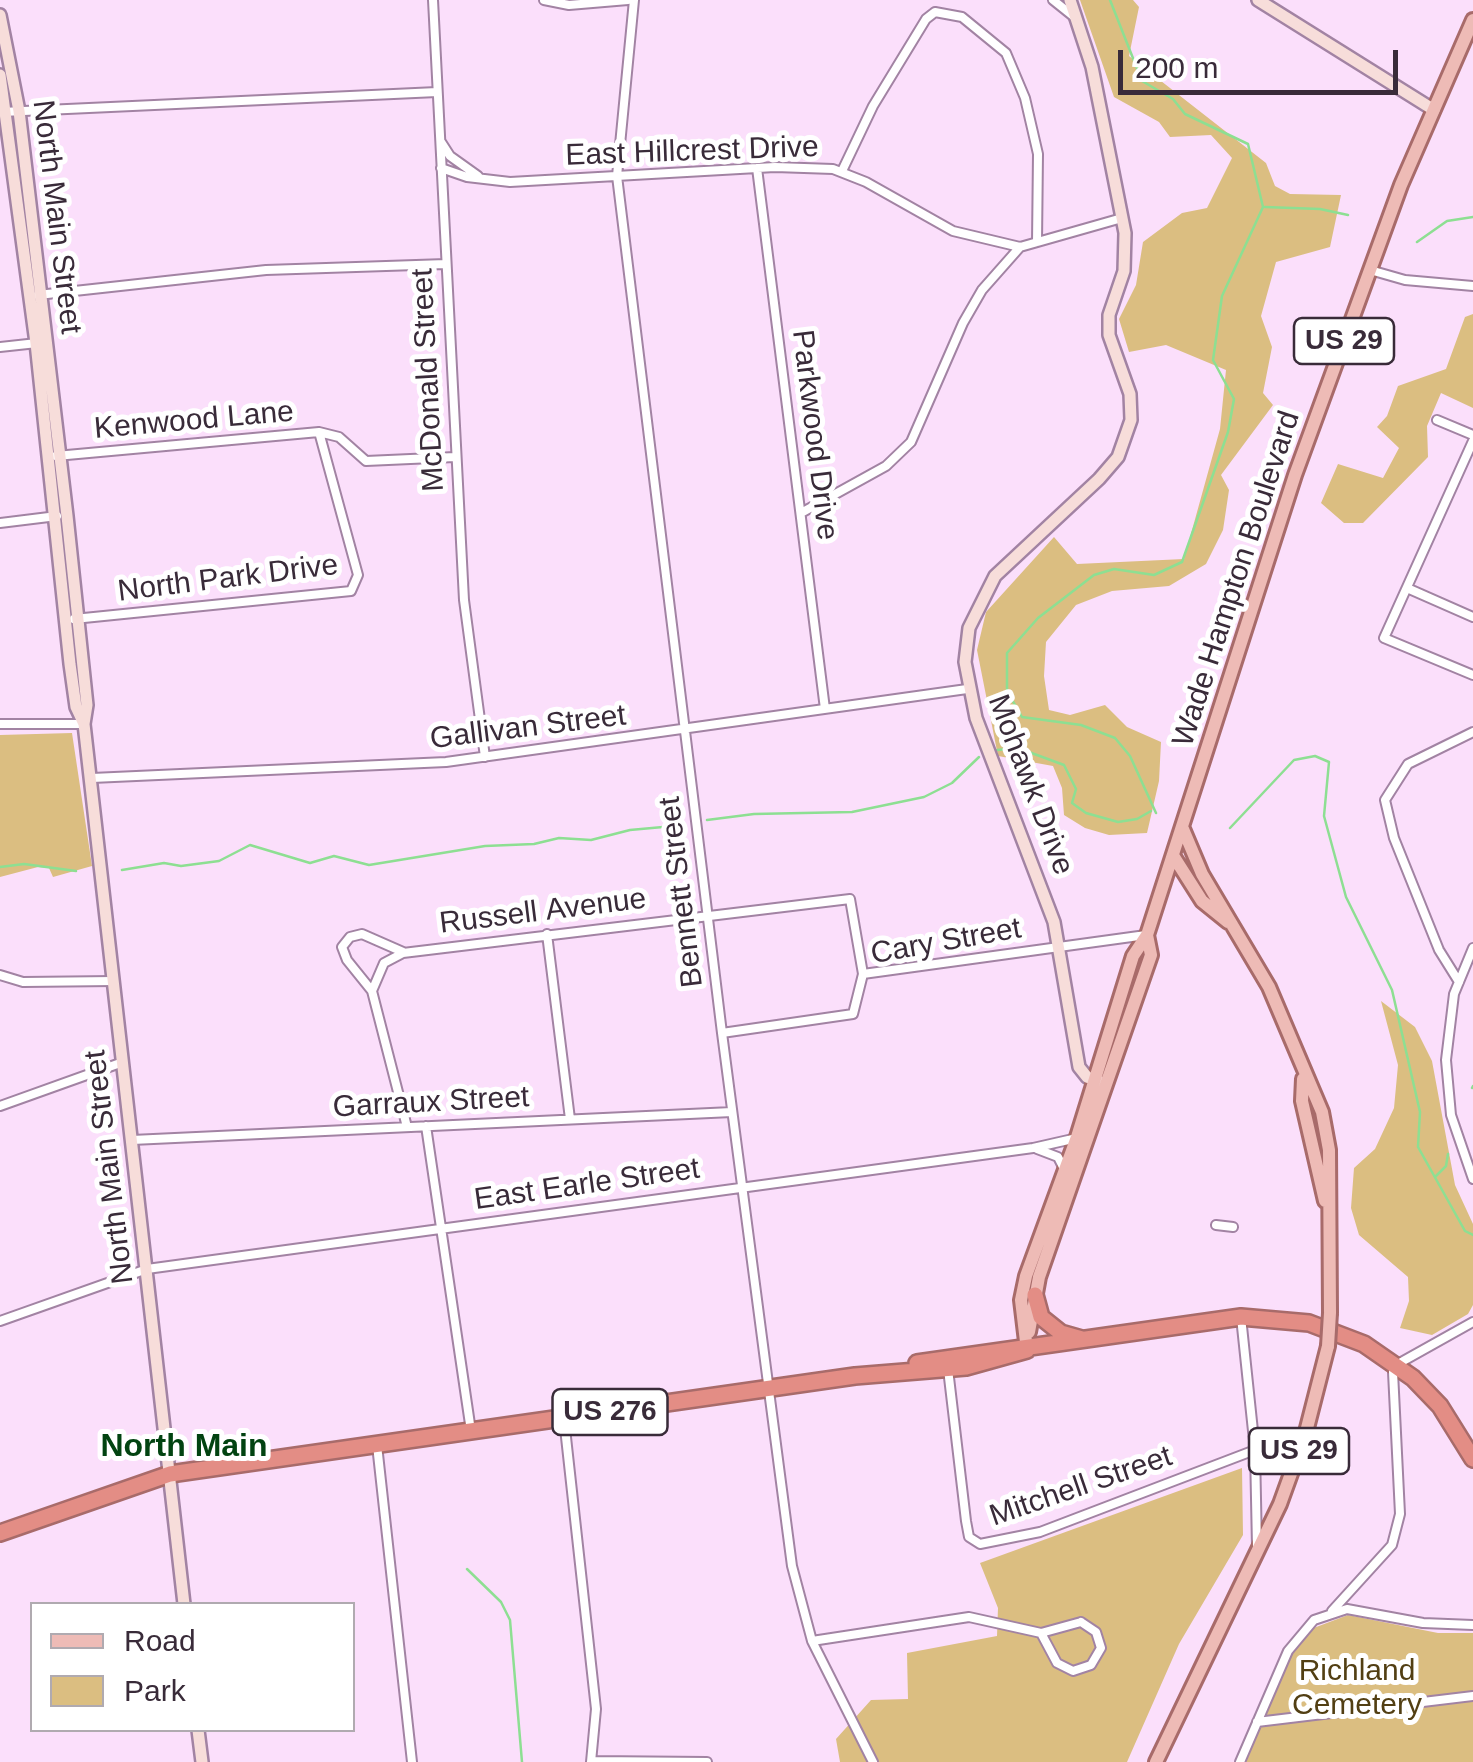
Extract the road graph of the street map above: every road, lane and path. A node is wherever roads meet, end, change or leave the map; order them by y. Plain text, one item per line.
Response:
1 (433, 0) edge
2 (544, 0) edge
3 (631, 0) edge
4 (1053, 0) edge
5 (1070, 0) edge
6 (1258, 0) edge
7 (0, 16) edge
8 (1074, 17) junction
9 (1473, 20) edge
10 (0, 74) edge
11 (437, 92) junction
12 (1434, 110) junction
13 (9, 112) edge
14 (440, 139) junction
15 (441, 168) junction
16 (758, 168) junction
17 (842, 171) junction
18 (617, 176) junction
19 (482, 179) junction
20 (1122, 218) junction
21 (1037, 242) junction
22 (1020, 247) junction
23 (446, 264) junction
24 (1370, 270) junction
25 (1473, 286) edge
26 (35, 296) junction
27 (41, 343) junction
28 (0, 347) edge
29 (1437, 420) dead end
30 (319, 432) junction
31 (1473, 438) edge
32 (54, 456) junction
33 (455, 457) junction
34 (1460, 470) junction
35 (1473, 476) edge
36 (801, 513) junction
37 (60, 516) junction
38 (0, 522) edge
39 (1407, 588) junction
40 (1473, 616) edge
41 (72, 619) junction
42 (1473, 675) edge
43 (967, 689) junction
44 (824, 708) junction
45 (0, 724) edge
46 (84, 724) junction
47 (686, 730) junction
48 (1472, 736) edge
49 (485, 756) junction
50 (92, 778) junction
51 (1183, 830) junction
52 (1174, 857) junction
53 (707, 916) junction
54 (1234, 926) junction
55 (547, 934) junction
56 (1147, 935) junction
57 (1060, 946) junction
58 (1473, 948) edge
59 (403, 952) junction
60 (863, 974) junction
61 (0, 975) edge
62 (114, 981) junction
63 (1459, 982) junction
64 (372, 991) junction
65 (722, 1033) junction
66 (123, 1062) junction
67 (1304, 1074) junction
68 (1102, 1082) junction
69 (0, 1106) edge
70 (732, 1112) junction
71 (1306, 1116) junction
72 (570, 1119) junction
73 (426, 1126) junction
74 (407, 1127) junction
75 (1077, 1138) junction
76 (132, 1140) junction
77 (1032, 1148) junction
78 (1065, 1171) junction
79 (1330, 1178) junction
80 (1473, 1179) edge
81 (742, 1187) junction
82 (1331, 1218) junction
83 (1216, 1226) dead end
84 (1233, 1227) dead end
85 (441, 1228) junction
86 (147, 1269) junction
87 (1035, 1295) junction
88 (1241, 1317) junction
89 (0, 1321) edge
90 (1473, 1322) edge
91 (1086, 1341) junction
92 (1027, 1350) junction
93 (1396, 1365) junction
94 (948, 1369) junction
95 (888, 1372) junction
96 (771, 1389) junction
97 (564, 1418) junction
98 (470, 1431) junction
99 (377, 1445) junction
100 (1254, 1450) junction
101 (1473, 1459) edge
102 (170, 1474) junction
103 (0, 1533) edge
104 (1257, 1551) junction
105 (184, 1602) edge
106 (1332, 1612) junction
107 (1473, 1625) edge
108 (1041, 1633) junction
109 (812, 1641) junction
110 (1473, 1696) edge
111 (1257, 1722) junction
112 (198, 1732) edge
113 (592, 1761) edge
114 (202, 1762) edge
115 (412, 1762) edge
116 (706, 1762) edge
117 (873, 1762) edge
118 (1156, 1762) edge
119 (1240, 1762) edge

1 - 11 street, McDonald Street
2 - 3 street
3 - 18 street, Bennett Street
4 - 8 street
5 - 8 street, Mohawk Drive
6 - 12 street
7 - 13 street, North Main Street
8 - 20 street, Mohawk Drive
9 - 12 main road, Wade Hampton Boulevard / US 29
10 - 13 street, North Main Street
11 - 13 street
11 - 14 street, McDonald Street
12 - 24 main road, Wade Hampton Boulevard / US 29
13 - 26 street, North Main Street
14 - 15 street, McDonald Street
14 - 19 street
15 - 19 street, East Hillcrest Drive
15 - 23 street, McDonald Street
16 - 17 street, East Hillcrest Drive
16 - 18 street, East Hillcrest Drive
16 - 36 street, Parkwood Drive
17 - 21 street
17 - 22 street, East Hillcrest Drive
18 - 19 street, East Hillcrest Drive
18 - 47 street, Bennett Street
20 - 21 street, East Hillcrest Drive
20 - 43 street, Mohawk Drive
21 - 22 street, East Hillcrest Drive
22 - 36 street
23 - 26 street
23 - 33 street, McDonald Street
24 - 25 street
24 - 51 main road, Wade Hampton Boulevard / US 29
26 - 27 street, North Main Street
27 - 28 street
27 - 32 street, North Main Street
29 - 31 street
30 - 32 street, Kenwood Lane
30 - 33 street, Kenwood Lane
30 - 41 street, North Park Drive
31 - 34 street
32 - 37 street, North Main Street
33 - 49 street, McDonald Street
34 - 35 street
34 - 39 street
36 - 44 street, Parkwood Drive
37 - 38 street
37 - 41 street, North Main Street
39 - 40 street
39 - 42 street
41 - 46 street, North Main Street
43 - 44 street, Gallivan Street
43 - 57 street, Mohawk Drive
44 - 47 street, Gallivan Street
45 - 46 street
46 - 50 street, North Main Street
47 - 49 street, Gallivan Street
47 - 53 street, Bennett Street
48 - 63 street
49 - 50 street, Gallivan Street
50 - 62 street, North Main Street
51 - 52 main road, Wade Hampton Boulevard
51 - 54 main road, US 29
52 - 54 main road, US 29
52 - 56 main road, Wade Hampton Boulevard
53 - 55 street, Russell Avenue
53 - 60 street, Russell Avenue
53 - 65 street, Bennett Street
54 - 67 main road, US 29
55 - 59 street, Russell Avenue
55 - 72 street
56 - 57 street, Cary Street
56 - 68 main road, Wade Hampton Boulevard
57 - 60 street, Cary Street
57 - 68 street, Mohawk Drive
58 - 63 street
59 - 64 street, Russell Avenue
59 - 64 street, Russell Avenue
60 - 65 street, Cary Street
61 - 62 street
62 - 66 street, North Main Street
63 - 80 street
64 - 74 street
65 - 70 street, Bennett Street
66 - 69 street
66 - 76 street, North Main Street
67 - 71 main road, US 29
67 - 79 main road, US 29
68 - 75 main road, Wade Hampton Boulevard
68 - 87 main road, Wade Hampton Boulevard
70 - 72 street, Garraux Street
70 - 81 street, Bennett Street
71 - 79 main road
71 - 82 main road, US 29
72 - 73 street, Garraux Street
73 - 74 street, Garraux Street
73 - 85 street
74 - 76 street, Garraux Street
75 - 77 street, East Earle Street
75 - 78 main road, Wade Hampton Boulevard
76 - 86 street, North Main Street
77 - 78 street
77 - 81 street, East Earle Street
78 - 92 main road, Wade Hampton Boulevard
79 - 82 main road, US 29
81 - 85 street, East Earle Street
81 - 96 street, Bennett Street
82 - 104 main road, US 29, bridge
83 - 84 street
85 - 86 street, East Earle Street
85 - 98 street
86 - 89 street, East Earle Street
86 - 102 street, North Main Street
87 - 91 highway
87 - 92 main road, Wade Hampton Boulevard
88 - 91 highway, US 276
88 - 93 highway, US 276
88 - 100 street
90 - 93 street
91 - 92 highway, US 276
92 - 94 highway, US 276
92 - 95 highway, US 276
93 - 101 highway, US 276
93 - 106 street
94 - 95 highway, US 276
94 - 100 street, Mitchell Street
95 - 96 highway, US 276
96 - 97 highway, US 276
96 - 109 street, Bennett Street
97 - 98 highway, US 276
97 - 113 street
98 - 99 highway, US 276
99 - 102 highway, US 276
99 - 115 street
100 - 104 street
102 - 103 highway, US 276
102 - 105 street, North Main Street
104 - 118 main road, US 29
106 - 107 street
106 - 111 street
108 - 108 street
108 - 109 street
109 - 117 street, Bennett Street
110 - 111 street
111 - 119 street
112 - 114 street
113 - 116 street

